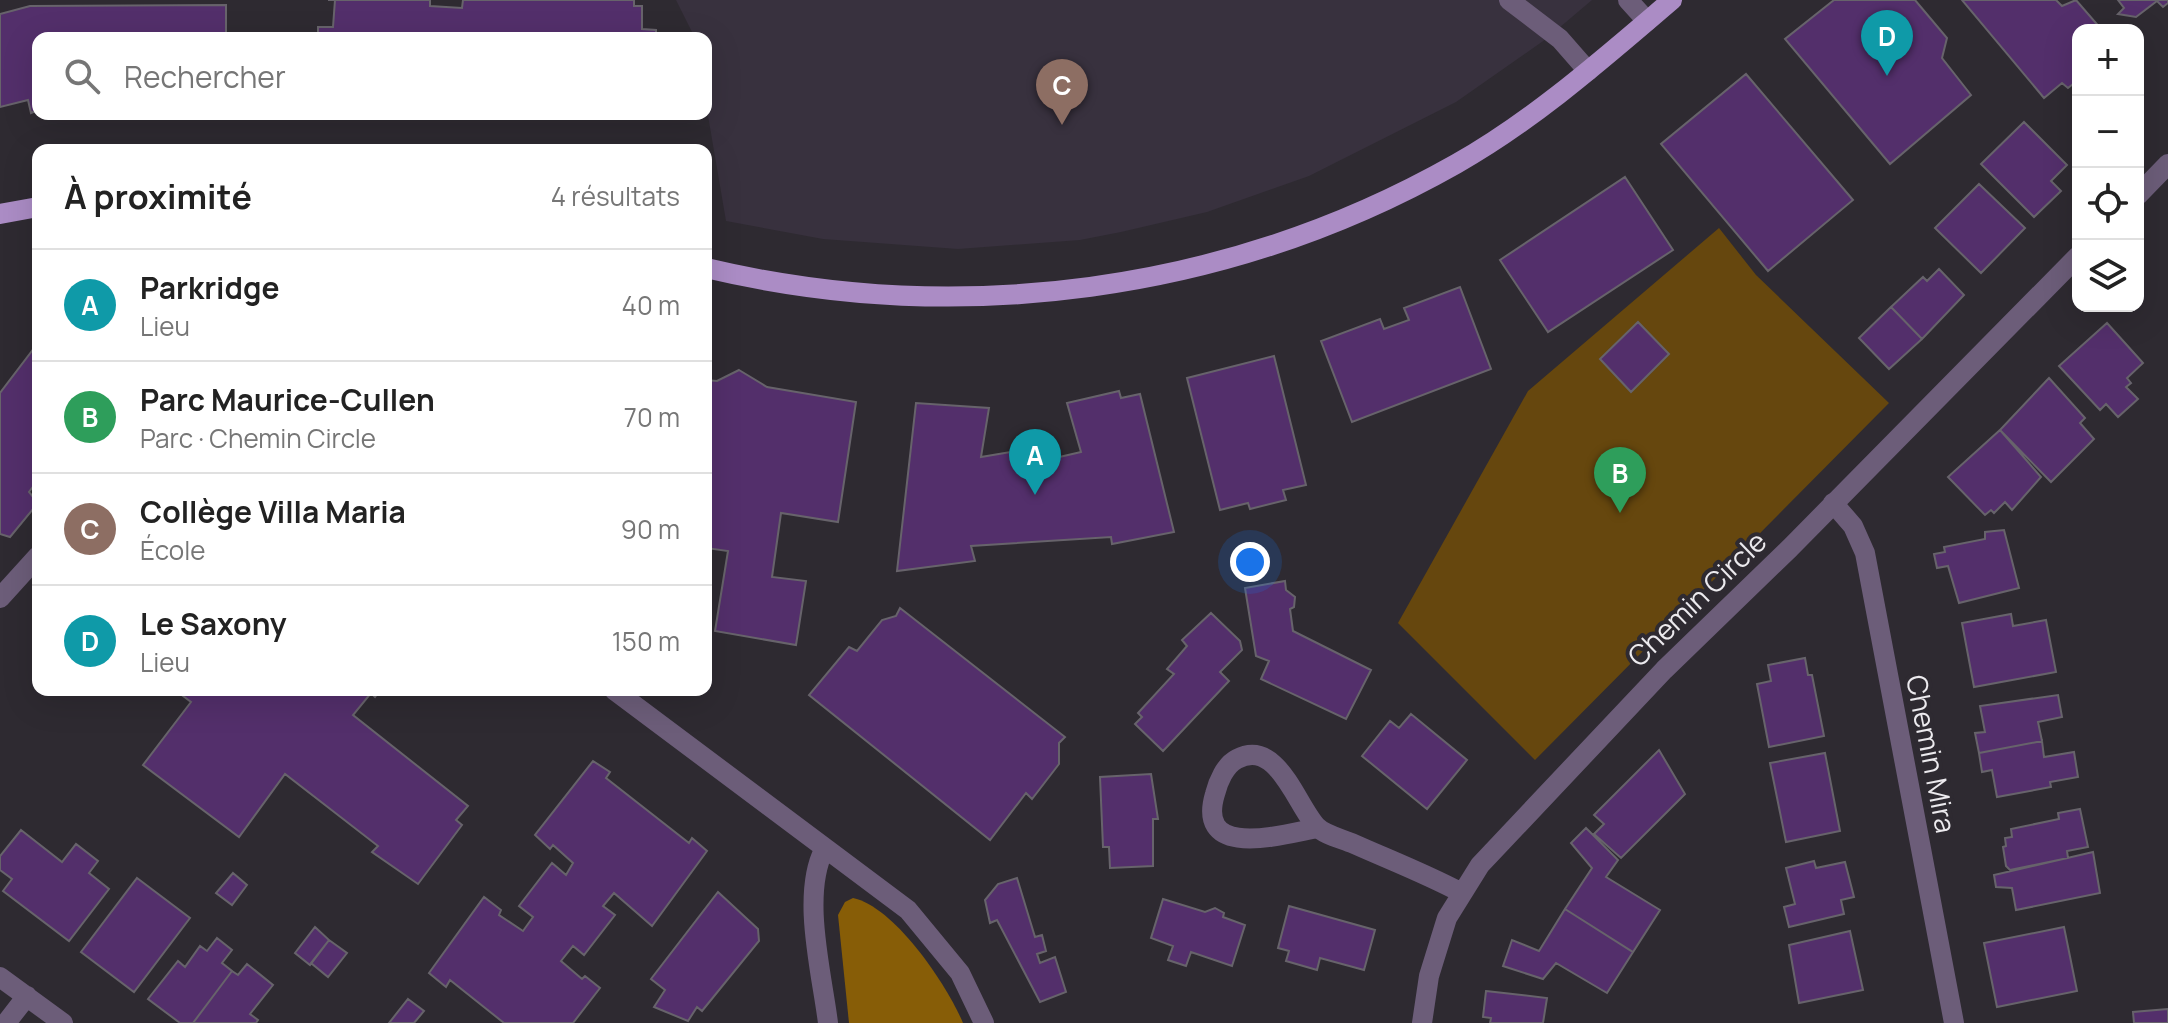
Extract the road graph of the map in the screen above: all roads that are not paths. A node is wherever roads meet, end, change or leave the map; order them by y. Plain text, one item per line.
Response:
1 (1509, 0) edge
2 (1628, 0) edge
3 (1672, 0) edge
4 (1647, 21) junction
5 (1588, 71) junction
6 (2168, 164) edge
7 (2144, 189) edge
8 (32, 208) edge
9 (0, 214) edge
10 (2072, 262) edge
11 (712, 269) edge
12 (1833, 503) junction
13 (32, 563) edge
14 (0, 598) edge
15 (622, 696) edge
16 (1318, 828) junction
17 (824, 850) junction
18 (1460, 892) junction
19 (0, 977) edge
20 (27, 996) junction
21 (6, 1023) edge
22 (63, 1023) edge
23 (828, 1023) edge
24 (984, 1023) edge
25 (1422, 1023) edge
26 (1954, 1023) edge

1 - 5 street
2 - 4 street
3 - 4 main road
4 - 5 main road
5 - 11 main road
6 - 7 street
8 - 9 main road
10 - 12 street, Chemin Circle
12 - 18 street, Chemin Circle
12 - 26 street, Chemin Mira
13 - 14 street
15 - 17 street
16 - 16 street
16 - 18 street
17 - 23 street
17 - 24 street
18 - 25 street, Chemin Circle
19 - 20 street
20 - 21 street
20 - 22 street

